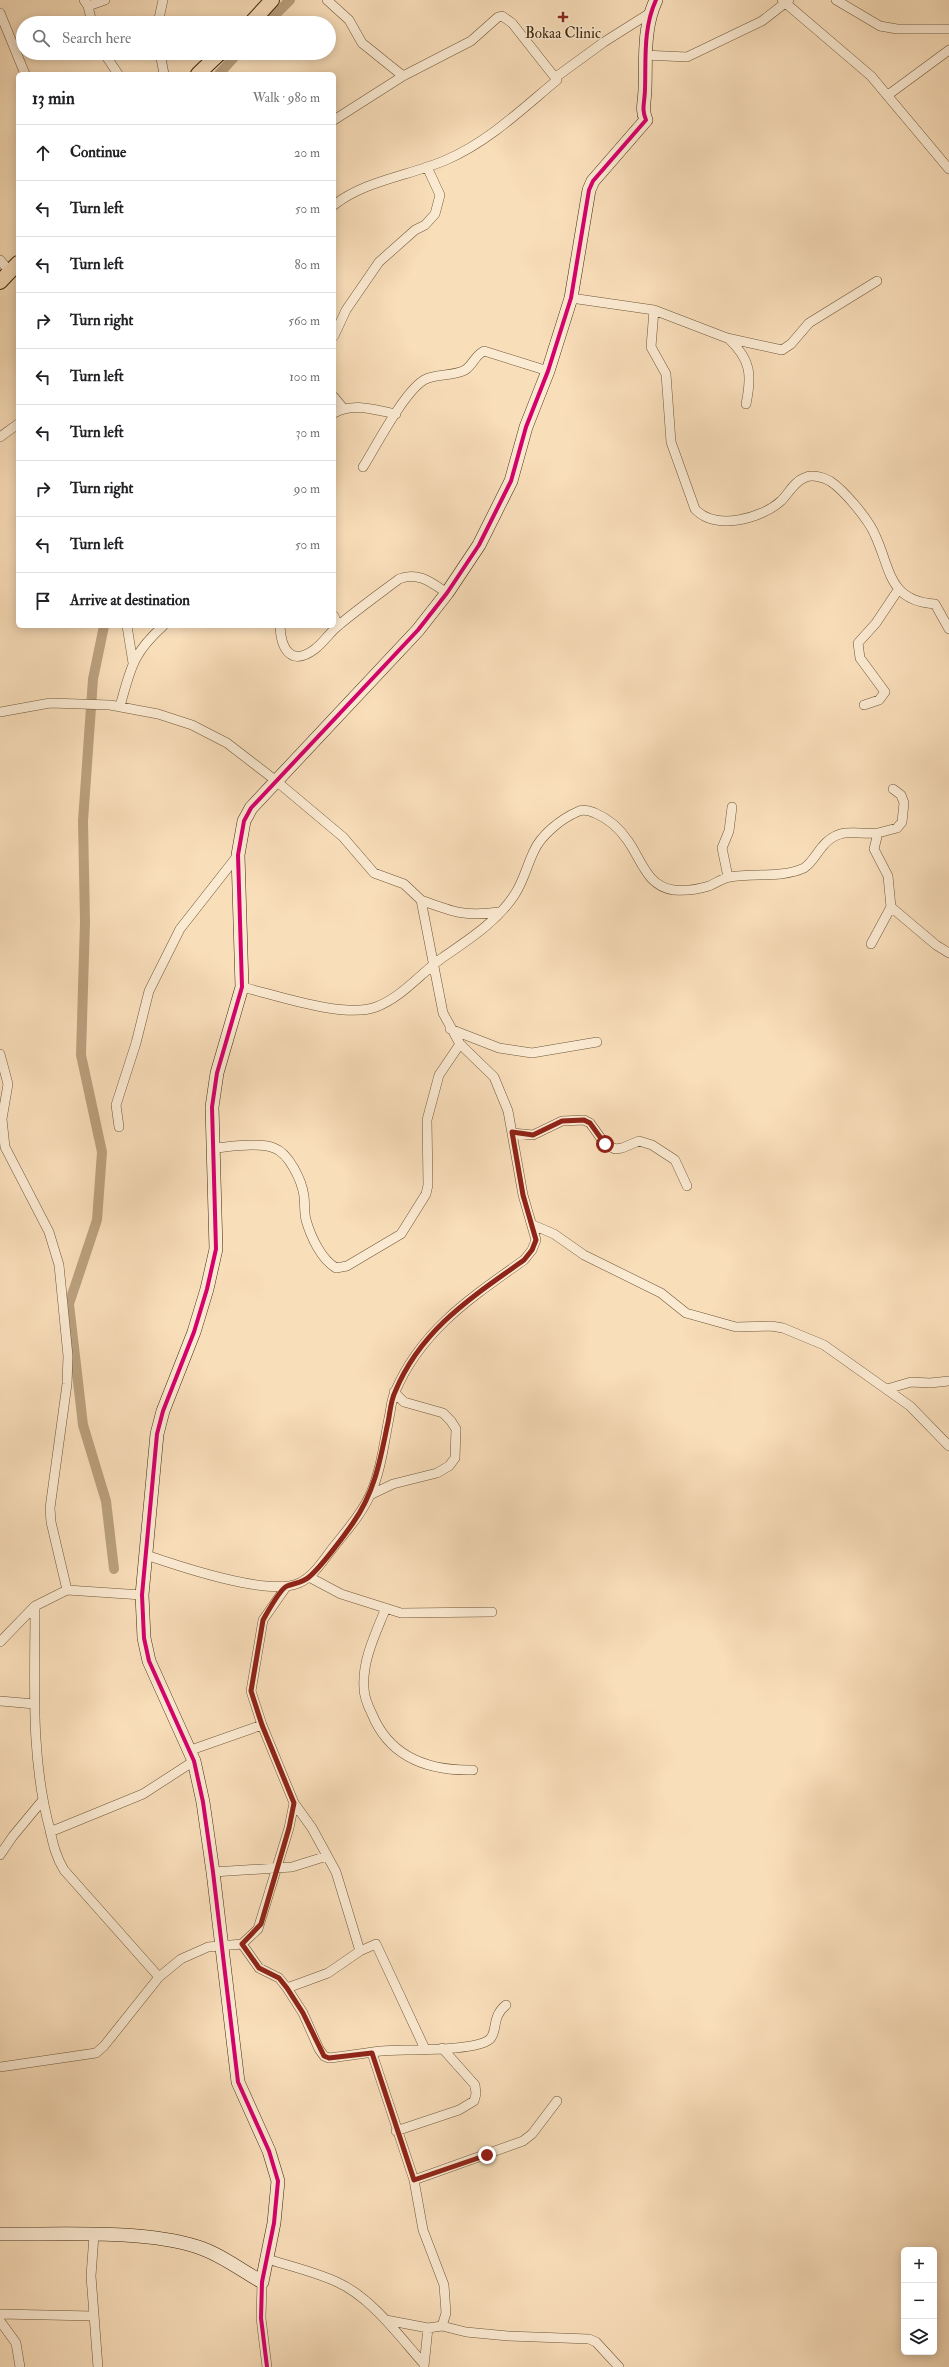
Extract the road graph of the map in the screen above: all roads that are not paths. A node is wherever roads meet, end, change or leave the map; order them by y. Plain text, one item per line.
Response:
1 (105, 0) edge
2 (163, 0) edge
3 (272, 0) edge
4 (327, 0) edge
5 (656, 0) edge
6 (836, 0) edge
7 (786, 1) edge
8 (86, 3) edge
9 (0, 13) edge
10 (650, 13) junction
11 (90, 16) edge
12 (160, 16) edge
13 (257, 16) edge
14 (949, 29) edge
15 (949, 50) edge
16 (16, 52) edge
17 (644, 55) junction
18 (19, 60) edge
19 (109, 60) edge
20 (161, 60) edge
21 (213, 60) edge
22 (24, 72) edge
23 (117, 72) edge
24 (164, 72) edge
25 (200, 72) edge
26 (404, 76) junction
27 (557, 80) junction
28 (888, 95) junction
29 (336, 119) edge
30 (427, 167) junction
31 (949, 169) edge
32 (336, 205) edge
33 (0, 260) edge
34 (9, 272) edge
35 (877, 281) dead end
36 (571, 298) junction
37 (654, 310) junction
38 (336, 332) edge
39 (727, 338) junction
40 (548, 371) junction
41 (336, 399) edge
42 (746, 404) dead end
43 (343, 408) junction
44 (336, 412) edge
45 (396, 414) junction
46 (16, 425) edge
47 (0, 437) edge
48 (363, 467) dead end
49 (898, 590) junction
50 (448, 593) junction
51 (336, 621) edge
52 (338, 626) joint
53 (127, 628) edge
54 (161, 628) edge
55 (280, 628) edge
56 (336, 628) edge
57 (949, 629) edge
58 (133, 664) junction
59 (864, 705) dead end
60 (120, 706) junction
61 (0, 712) edge
62 (275, 780) junction
63 (893, 789) dead end
64 (732, 807) dead end
65 (878, 833) junction
66 (238, 855) junction
67 (728, 877) junction
68 (421, 900) junction
69 (891, 907) junction
70 (499, 912) junction
71 (871, 944) dead end
72 (949, 953) edge
73 (433, 964) junction
74 (242, 987) junction
75 (450, 1028) junction
76 (597, 1042) dead end
77 (460, 1044) junction
78 (0, 1054) edge
79 (119, 1127) dead end
80 (512, 1132) junction
81 (213, 1148) junction
82 (687, 1186) dead end
83 (533, 1225) junction
84 (949, 1381) edge
85 (887, 1390) junction
86 (394, 1392) junction
87 (949, 1446) edge
88 (370, 1495) junction
89 (146, 1555) junction
90 (310, 1577) junction
91 (286, 1587) junction
92 (66, 1590) junction
93 (142, 1595) junction
94 (35, 1606) junction
95 (385, 1610) junction
96 (492, 1612) dead end
97 (0, 1642) edge
98 (0, 1701) edge
99 (35, 1704) junction
100 (262, 1725) junction
101 (192, 1756) junction
102 (473, 1770) dead end
103 (42, 1801) junction
104 (294, 1803) junction
105 (50, 1832) junction
106 (0, 1855) edge
107 (327, 1856) junction
108 (276, 1868) junction
109 (213, 1872) junction
110 (242, 1944) junction
111 (221, 1946) junction
112 (360, 1951) junction
113 (159, 1977) junction
114 (287, 1988) junction
115 (506, 2005) dead end
116 (442, 2048) junction
117 (426, 2049) junction
118 (372, 2053) junction
119 (0, 2067) edge
120 (557, 2101) dead end
121 (396, 2131) junction
122 (414, 2180) junction
123 (0, 2234) edge
124 (94, 2235) junction
125 (267, 2259) junction
126 (262, 2282) junction
127 (0, 2314) edge
128 (93, 2316) junction
129 (386, 2320) junction
130 (0, 2321) edge
131 (442, 2326) junction
132 (428, 2328) junction
133 (424, 2366) edge
134 (20, 2367) edge
135 (98, 2367) edge
136 (267, 2367) edge
137 (619, 2367) edge

1 - 8 street
2 - 12 street
3 - 13 main road
4 - 26 street
5 - 10 street
6 - 14 street
7 - 17 street
7 - 28 street
8 - 11 street
9 - 16 street
10 - 17 street
10 - 27 street
15 - 28 street
17 - 36 street
18 - 22 street
19 - 23 street
20 - 24 street
21 - 25 main road
26 - 27 street
26 - 29 street
27 - 30 street
28 - 31 street
30 - 32 street
30 - 38 street
33 - 34 street
35 - 39 street
36 - 37 street
36 - 40 street
37 - 39 street
37 - 49 street
39 - 42 street
40 - 45 street
40 - 50 street
41 - 43 street
43 - 44 street
43 - 45 street
45 - 48 street
46 - 47 street
49 - 57 street
49 - 59 street
50 - 52 street
50 - 62 street
51 - 52 street
53 - 58 street
54 - 58 street
55 - 56 street
58 - 60 street
60 - 61 street
60 - 62 street
62 - 66 street
62 - 68 street
63 - 65 street
64 - 67 street
65 - 67 street
65 - 69 street
66 - 74 street
66 - 79 street
67 - 70 street
68 - 70 street
68 - 73 street
69 - 71 street
69 - 72 street
70 - 73 street
73 - 74 street
73 - 75 street
74 - 81 street
75 - 76 street
75 - 77 street
77 - 80 street
77 - 81 street
78 - 92 street
80 - 82 street
80 - 83 street
81 - 89 street
83 - 85 street
83 - 86 street
84 - 85 street
85 - 87 street
86 - 88 street
86 - 88 street
88 - 90 street
89 - 91 street
89 - 93 street
90 - 91 street
90 - 95 street
91 - 100 street
92 - 93 street
92 - 94 street
93 - 101 street
94 - 97 street
94 - 99 street
95 - 96 street
95 - 102 street
98 - 99 street
99 - 103 street
100 - 101 street
100 - 104 street
101 - 105 street
101 - 109 street
103 - 105 street
103 - 106 street
104 - 107 street
104 - 108 street
105 - 113 street
107 - 108 street
107 - 112 street
108 - 109 street
108 - 110 street
109 - 111 street
110 - 111 street
110 - 114 street
111 - 113 street
111 - 125 street
112 - 114 street
112 - 117 street
113 - 119 street
114 - 118 street
115 - 116 street
116 - 117 street
116 - 121 street
117 - 118 street
118 - 121 street
120 - 122 street
121 - 122 street
122 - 131 street
123 - 124 street
124 - 126 street
124 - 128 street
125 - 126 street
125 - 129 street
126 - 136 street
127 - 128 street
128 - 135 street
129 - 132 street
129 - 133 street
130 - 134 street
131 - 132 street
131 - 137 street
132 - 133 street

